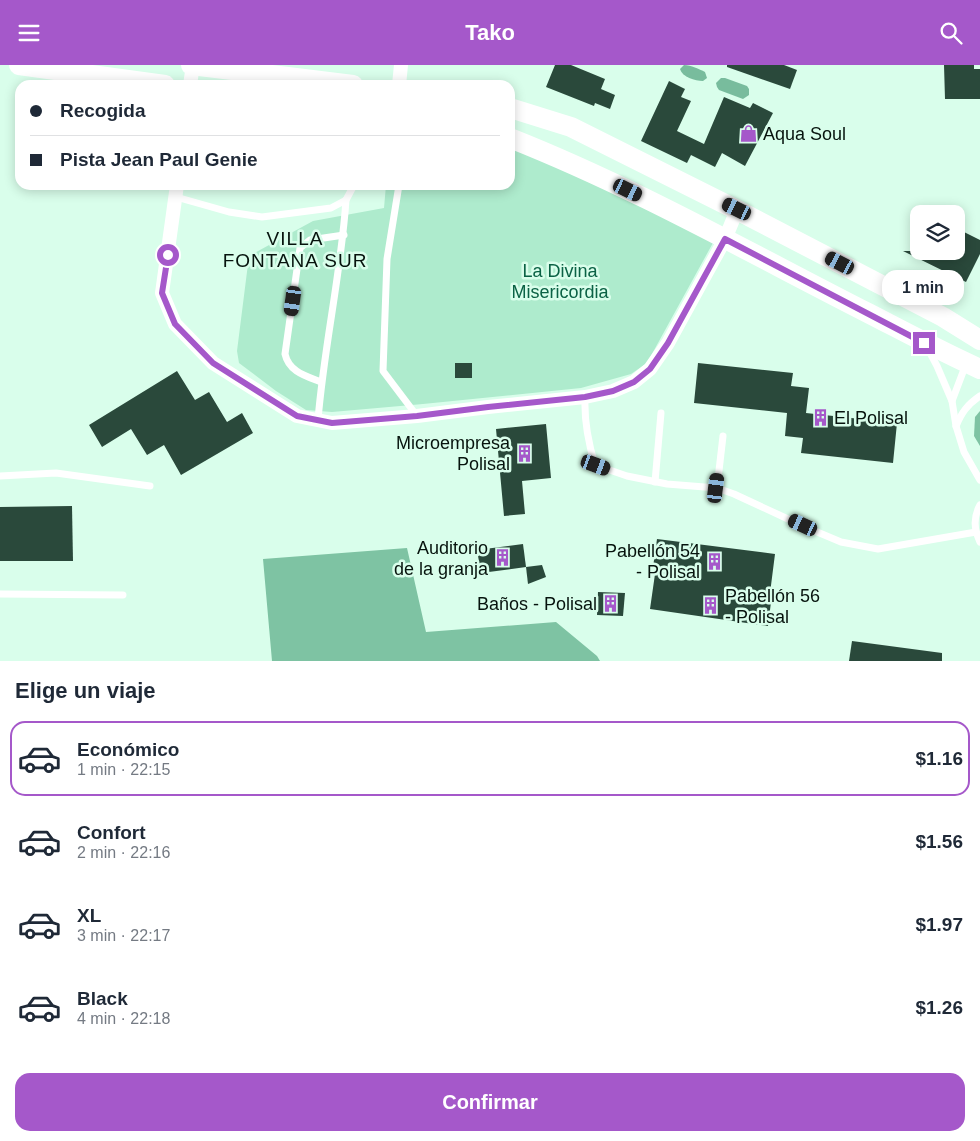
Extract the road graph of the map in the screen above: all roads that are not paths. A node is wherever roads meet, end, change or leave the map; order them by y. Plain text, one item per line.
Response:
1 (20, 65) edge
2 (192, 65) edge
3 (401, 65) edge
4 (129, 80) edge
5 (190, 80) edge
6 (314, 80) edge
7 (400, 80) edge
8 (515, 110) edge
9 (515, 141) edge
10 (351, 190) edge
11 (398, 190) edge
12 (176, 191) edge
13 (346, 200) junction
14 (737, 209) junction
15 (344, 235) junction
16 (725, 239) junction
17 (979, 336) edge
18 (924, 343) junction
19 (973, 366) edge
20 (321, 383) junction
21 (980, 396) edge
22 (585, 397) junction
23 (952, 401) junction
24 (661, 413) dead end
25 (417, 416) junction
26 (318, 420) junction
27 (956, 426) junction
28 (723, 436) dead end
29 (0, 476) edge
30 (980, 480) edge
31 (655, 482) junction
32 (150, 486) dead end
33 (716, 488) junction
34 (980, 505) edge
35 (976, 532) junction
36 (980, 542) edge
37 (0, 594) edge
38 (123, 595) dead end

1 - 4 main road
2 - 5 street
2 - 6 main road
3 - 7 street
8 - 14 main road
9 - 16 main road
10 - 13 lane
11 - 25 lane
12 - 13 lane
12 - 26 street
13 - 15 lane
14 - 16 street
14 - 17 main road
15 - 20 lane
15 - 20 lane
16 - 18 main road
16 - 22 street
17 - 19 street
18 - 19 main road
18 - 23 lane
19 - 23 lane
20 - 26 lane
21 - 27 lane
22 - 25 street
22 - 31 lane
23 - 27 lane
24 - 31 lane
25 - 26 street
27 - 30 lane
28 - 33 lane
29 - 32 lane
31 - 33 lane
33 - 35 lane
34 - 35 lane
35 - 36 lane
37 - 38 lane

